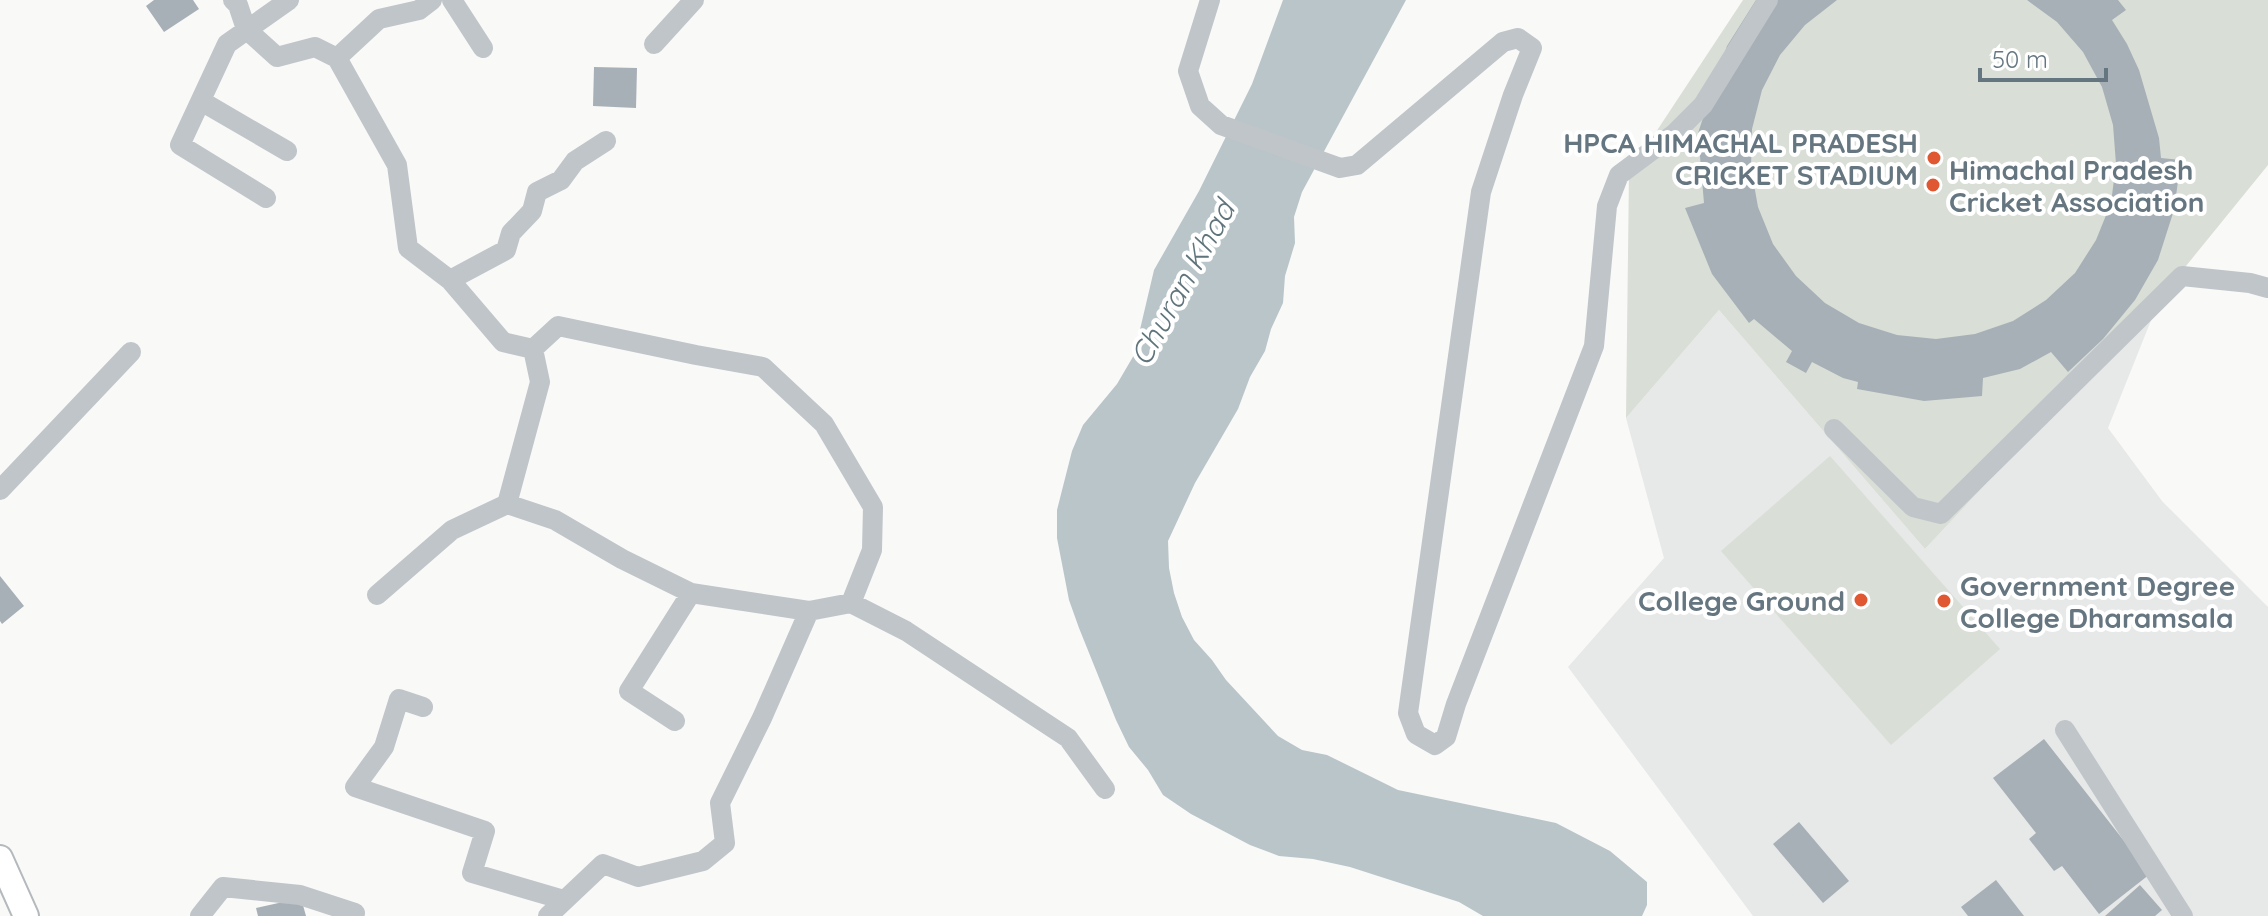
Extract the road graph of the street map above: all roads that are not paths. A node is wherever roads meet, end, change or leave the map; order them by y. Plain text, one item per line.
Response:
1 (233, 0) edge
2 (289, 0) edge
3 (432, 0) edge
4 (452, 0) edge
5 (694, 0) edge
6 (1210, 0) edge
7 (1768, 0) edge
8 (246, 29) junction
9 (654, 44) dead end
10 (483, 48) dead end
11 (337, 58) junction
12 (201, 101) junction
13 (606, 141) dead end
14 (287, 151) dead end
15 (266, 198) dead end
16 (450, 280) junction
17 (2268, 288) edge
18 (533, 349) junction
19 (131, 352) dead end
20 (1834, 429) dead end
21 (0, 490) edge
22 (507, 504) junction
23 (691, 593) junction
24 (377, 595) dead end
25 (851, 603) junction
26 (809, 611) junction
27 (423, 707) dead end
28 (675, 721) dead end
29 (2065, 730) dead end
30 (1105, 789) dead end
31 (0, 858) edge
32 (564, 900) junction
33 (355, 913) dead end
34 (26, 916) edge
35 (200, 916) edge
36 (548, 916) edge
37 (2183, 916) edge

1 - 8 street
2 - 8 street
3 - 11 street
4 - 10 street
5 - 9 street
6 - 7 street
8 - 11 street
8 - 12 street
11 - 16 street
12 - 14 street
12 - 15 street
13 - 16 street
16 - 18 street
17 - 20 street
18 - 22 street
18 - 25 street
19 - 21 street
22 - 23 street
22 - 24 street
23 - 26 street
23 - 28 street
25 - 26 street
25 - 30 street
26 - 32 street
27 - 32 street
29 - 37 street
31 - 34 main road
32 - 36 street
33 - 35 street

